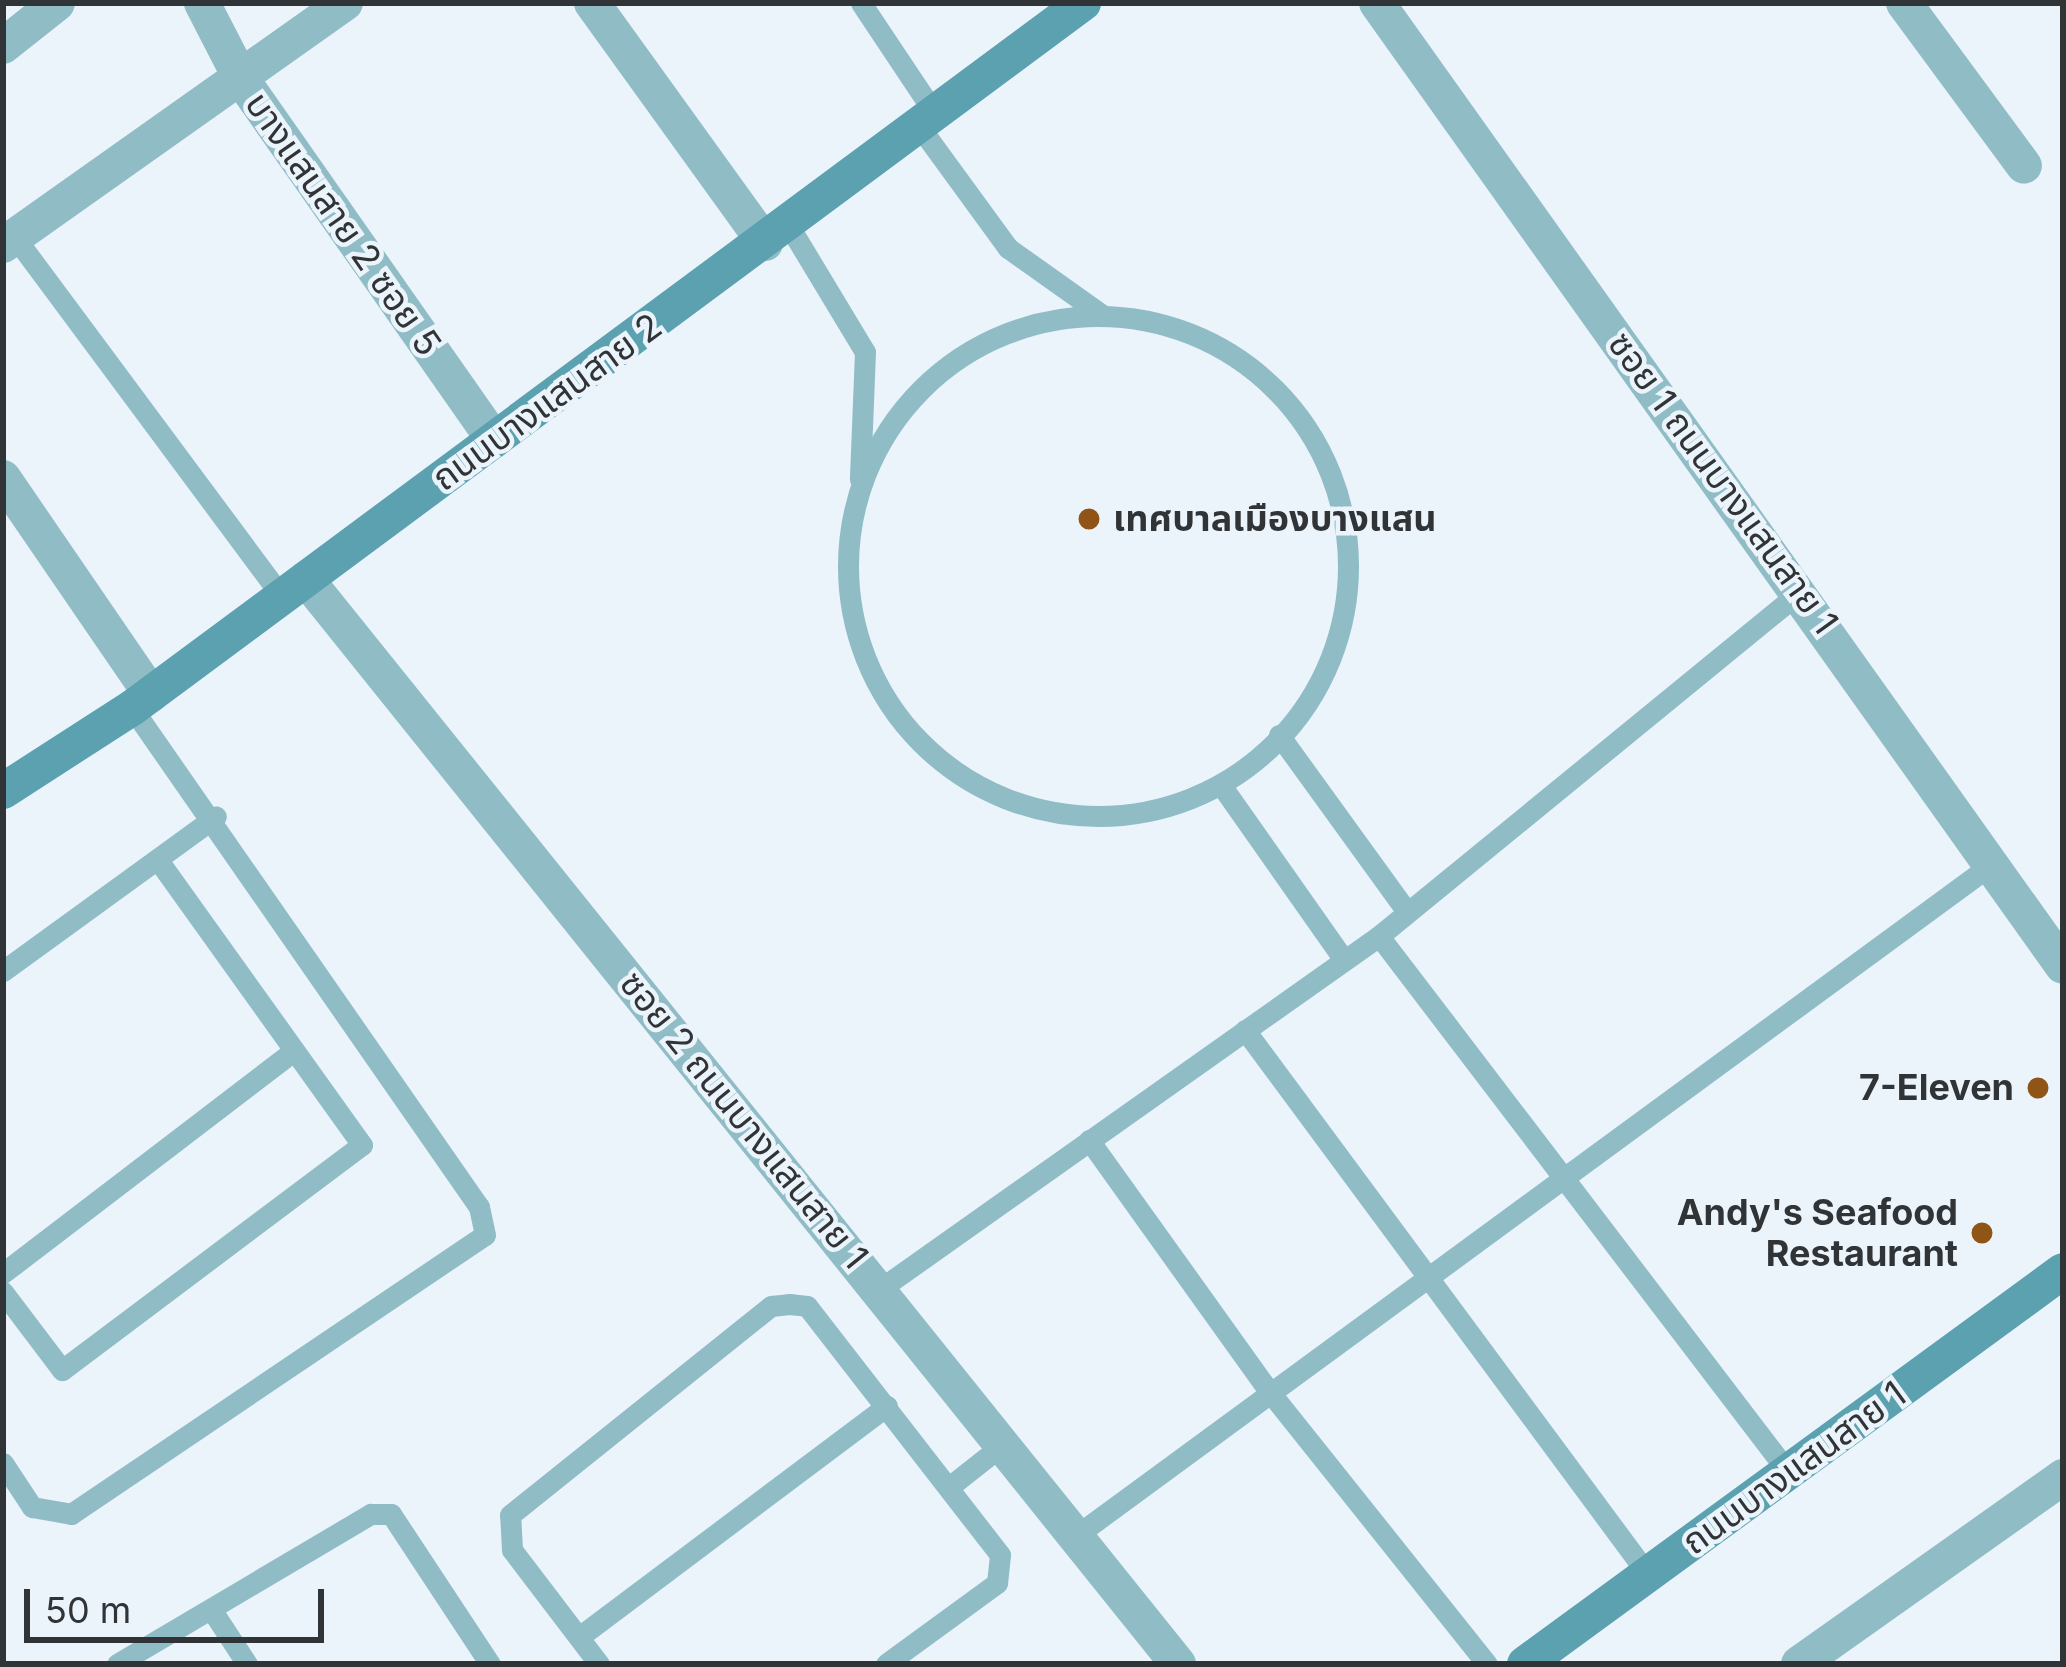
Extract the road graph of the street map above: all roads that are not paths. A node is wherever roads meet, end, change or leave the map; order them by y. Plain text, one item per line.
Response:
1 (57, 3) edge
2 (202, 3) edge
3 (345, 3) edge
4 (592, 3) edge
5 (861, 3) edge
6 (1084, 3) edge
7 (1377, 3) edge
8 (1904, 3) edge
9 (3, 46) edge
10 (240, 77) junction
11 (927, 120) junction
12 (2024, 166) dead end
13 (777, 235) junction
14 (8, 240) edge
15 (1101, 314) junction
16 (494, 440) junction
17 (3, 478) edge
18 (860, 486) junction
19 (294, 588) junction
20 (1802, 591) junction
21 (142, 701) junction
22 (1280, 735) junction
23 (1221, 785) junction
24 (3, 791) edge
25 (216, 816) junction
26 (158, 860) junction
27 (1992, 864) junction
28 (1407, 913) junction
29 (1379, 936) junction
30 (1345, 960) junction
31 (2063, 966) edge
32 (3, 971) edge
33 (1246, 1030) junction
34 (293, 1051) junction
35 (1089, 1140) junction
36 (1559, 1180) junction
37 (1424, 1271) junction
38 (2063, 1271) edge
39 (3, 1273) edge
40 (880, 1289) junction
41 (3, 1292) edge
42 (1269, 1391) junction
43 (887, 1406) junction
44 (1005, 1443) junction
45 (3, 1463) edge
46 (1788, 1472) junction
47 (2063, 1477) edge
48 (949, 1487) junction
49 (1081, 1532) junction
50 (1648, 1576) junction
51 (212, 1609) junction
52 (579, 1637) junction
53 (117, 1664) edge
54 (247, 1664) edge
55 (490, 1664) edge
56 (599, 1664) edge
57 (886, 1664) edge
58 (1178, 1664) edge
59 (1487, 1664) edge
60 (1526, 1664) edge
61 (1798, 1664) edge

1 - 9 street
2 - 10 street, บางแสนสาย 2 ซอย 5
3 - 10 street
4 - 13 street
5 - 11 lane
6 - 11 main road, ถนนบางแสนสาย 2
7 - 20 street, ซอย 1 ถนนบางแสนสาย 1
8 - 12 street
10 - 14 street
10 - 16 street, บางแสนสาย 2 ซอย 5
11 - 13 main road, ถนนบางแสนสาย 2
11 - 15 lane
13 - 16 main road, ถนนบางแสนสาย 2
13 - 18 lane
14 - 19 lane
15 - 18 lane
15 - 22 lane
16 - 19 main road, ถนนบางแสนสาย 2
17 - 21 street
18 - 23 lane
19 - 21 main road, ถนนบางแสนสาย 2
19 - 40 street, ซอย 2 ถนนบางแสนสาย 1
20 - 27 street, ซอย 1 ถนนบางแสนสาย 1
20 - 28 lane
21 - 24 main road, ถนนบางแสนสาย 2
21 - 25 lane
22 - 23 lane
22 - 28 lane
23 - 30 lane
25 - 26 lane
25 - 45 lane
26 - 32 lane
26 - 34 lane
27 - 31 street, ซอย 1 ถนนบางแสนสาย 1
27 - 36 lane
28 - 29 lane
29 - 30 lane
29 - 36 lane
30 - 33 lane
33 - 35 lane
33 - 37 lane
34 - 39 lane
34 - 41 lane
35 - 40 lane
35 - 42 lane
36 - 37 lane
36 - 46 lane
37 - 42 lane
37 - 50 lane
38 - 46 main road, ถนนบางแสนสาย 1
40 - 44 street, ซอย 2 ถนนบางแสนสาย 1
42 - 49 lane
42 - 59 lane
43 - 48 lane
43 - 52 lane
43 - 52 lane
44 - 48 lane
44 - 49 street, ซอย 2 ถนนบางแสนสาย 1
46 - 50 main road, ถนนบางแสนสาย 1
47 - 61 street
48 - 57 lane
49 - 58 street, ซอย 2 ถนนบางแสนสาย 1
50 - 60 main road, ถนนบางแสนสาย 1
51 - 53 lane
51 - 54 lane
51 - 55 lane
52 - 56 lane

